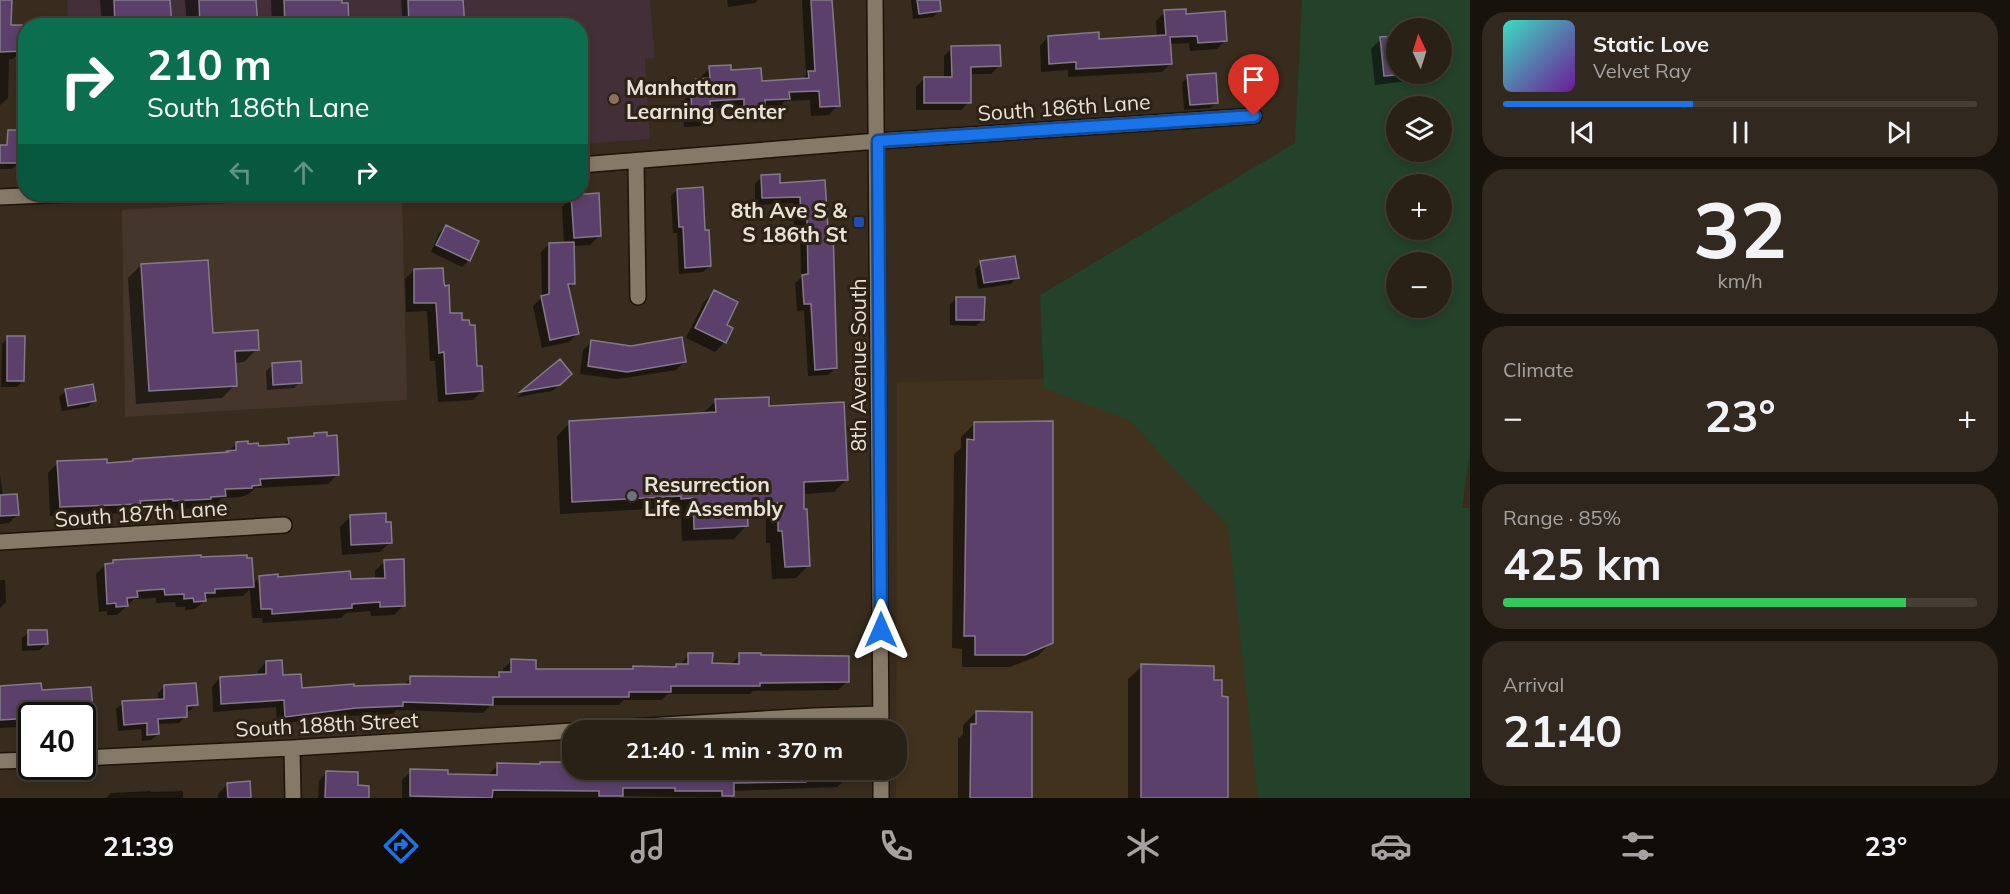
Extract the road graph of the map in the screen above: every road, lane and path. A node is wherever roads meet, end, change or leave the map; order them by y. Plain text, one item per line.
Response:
1 (875, 0) edge
2 (1254, 116) dead end
3 (878, 141) junction
4 (636, 161) junction
5 (588, 164) edge
6 (18, 196) edge
7 (0, 197) edge
8 (638, 297) dead end
9 (284, 525) dead end
10 (0, 542) edge
11 (881, 714) junction
12 (747, 720) edge
13 (881, 720) edge
14 (562, 732) edge
15 (292, 748) junction
16 (96, 757) edge
17 (18, 760) edge
18 (0, 761) edge
19 (881, 780) edge
20 (293, 798) edge
21 (881, 798) edge

1 - 3 street, 8th Avenue South
2 - 3 street, South 186th Lane
3 - 4 street, South 186th Lane
3 - 11 street, 8th Avenue South
4 - 5 street, South 186th Lane
4 - 8 street
6 - 7 street
9 - 10 street, South 187th Lane
11 - 12 street
11 - 13 street, 8th Avenue South
14 - 15 street, South 188th Street
15 - 16 street, South 188th Street
15 - 20 street
17 - 18 street
19 - 21 street

